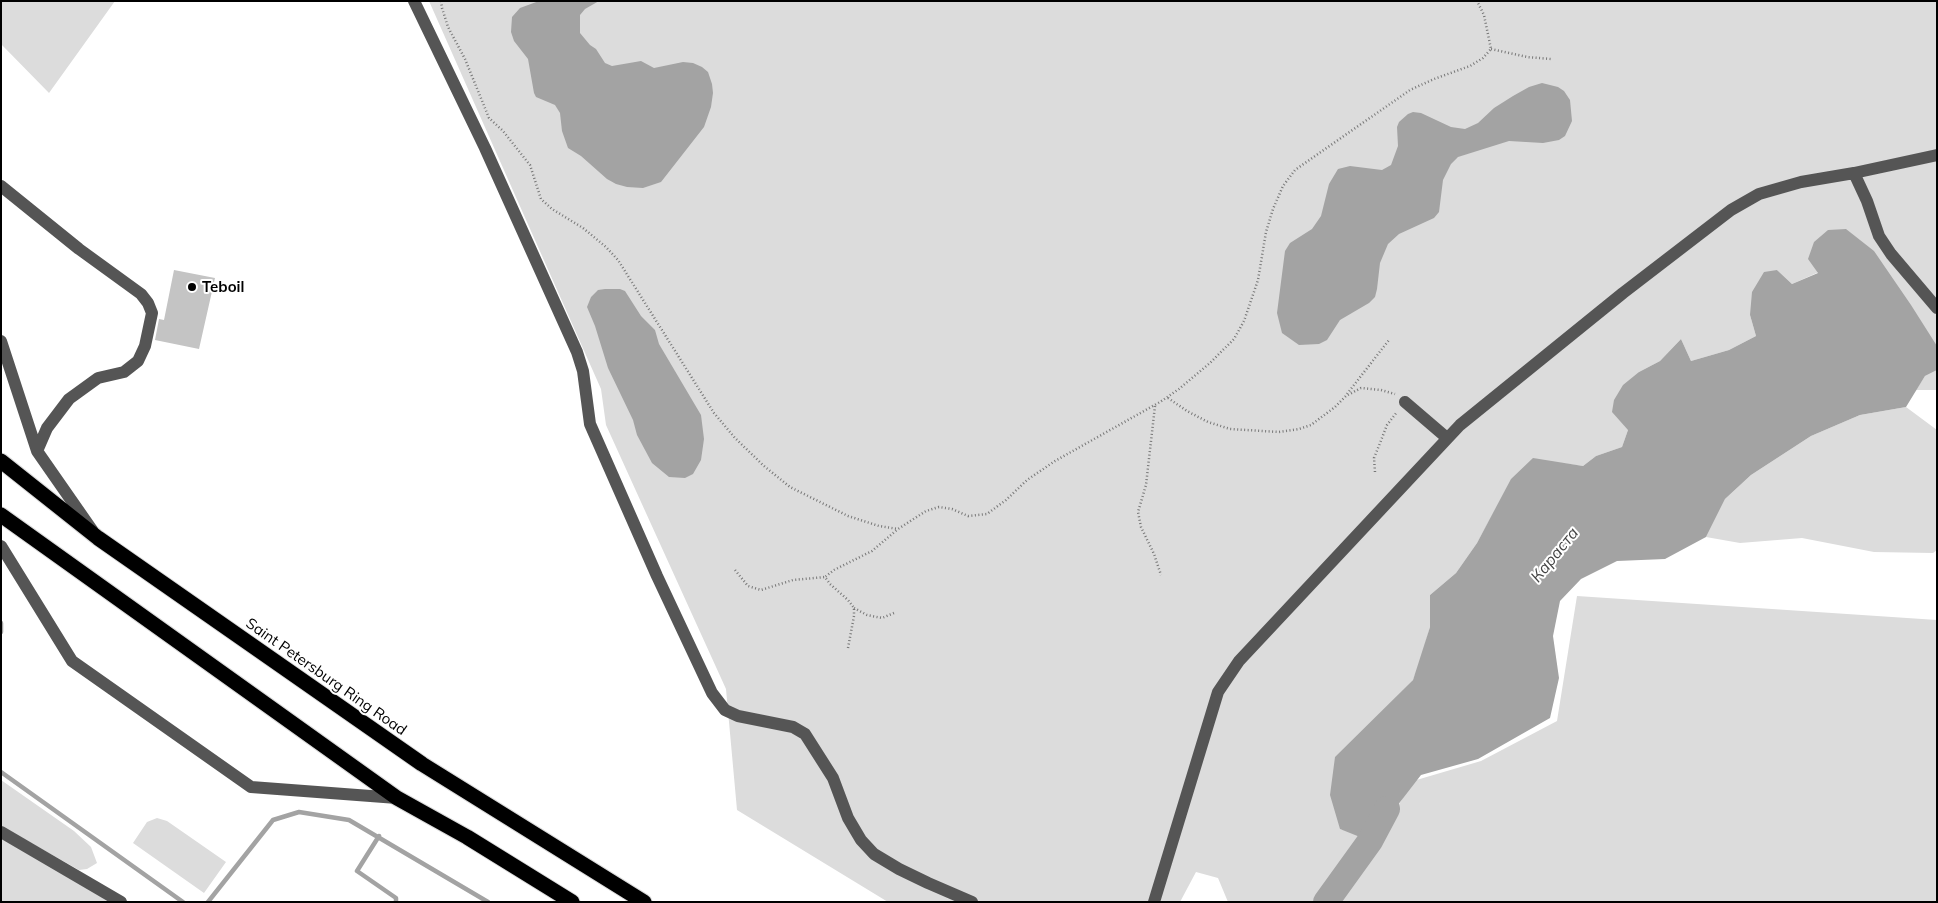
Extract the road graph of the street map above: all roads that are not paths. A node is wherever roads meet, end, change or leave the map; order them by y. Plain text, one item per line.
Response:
1 (414, 1) edge
2 (1937, 155) edge
3 (1854, 172) junction
4 (1, 186) edge
5 (1937, 308) edge
6 (1, 341) edge
7 (1405, 402) road end
8 (1447, 438) junction
9 (37, 451) junction
10 (1, 461) edge
11 (1, 515) edge
12 (98, 538) junction
13 (1, 546) edge
14 (397, 798) junction
15 (1, 832) edge
16 (121, 902) edge
17 (572, 902) edge
18 (644, 902) edge
19 (972, 902) edge
20 (1154, 902) edge

1 - 19 street
2 - 3 street
3 - 5 street
3 - 8 street
4 - 9 street
6 - 9 street
7 - 8 street
8 - 20 street
9 - 12 street
10 - 12 highway, Saint Petersburg Ring Road
11 - 14 highway
12 - 18 highway, Saint Petersburg Ring Road
13 - 14 street
14 - 17 highway
15 - 16 street

